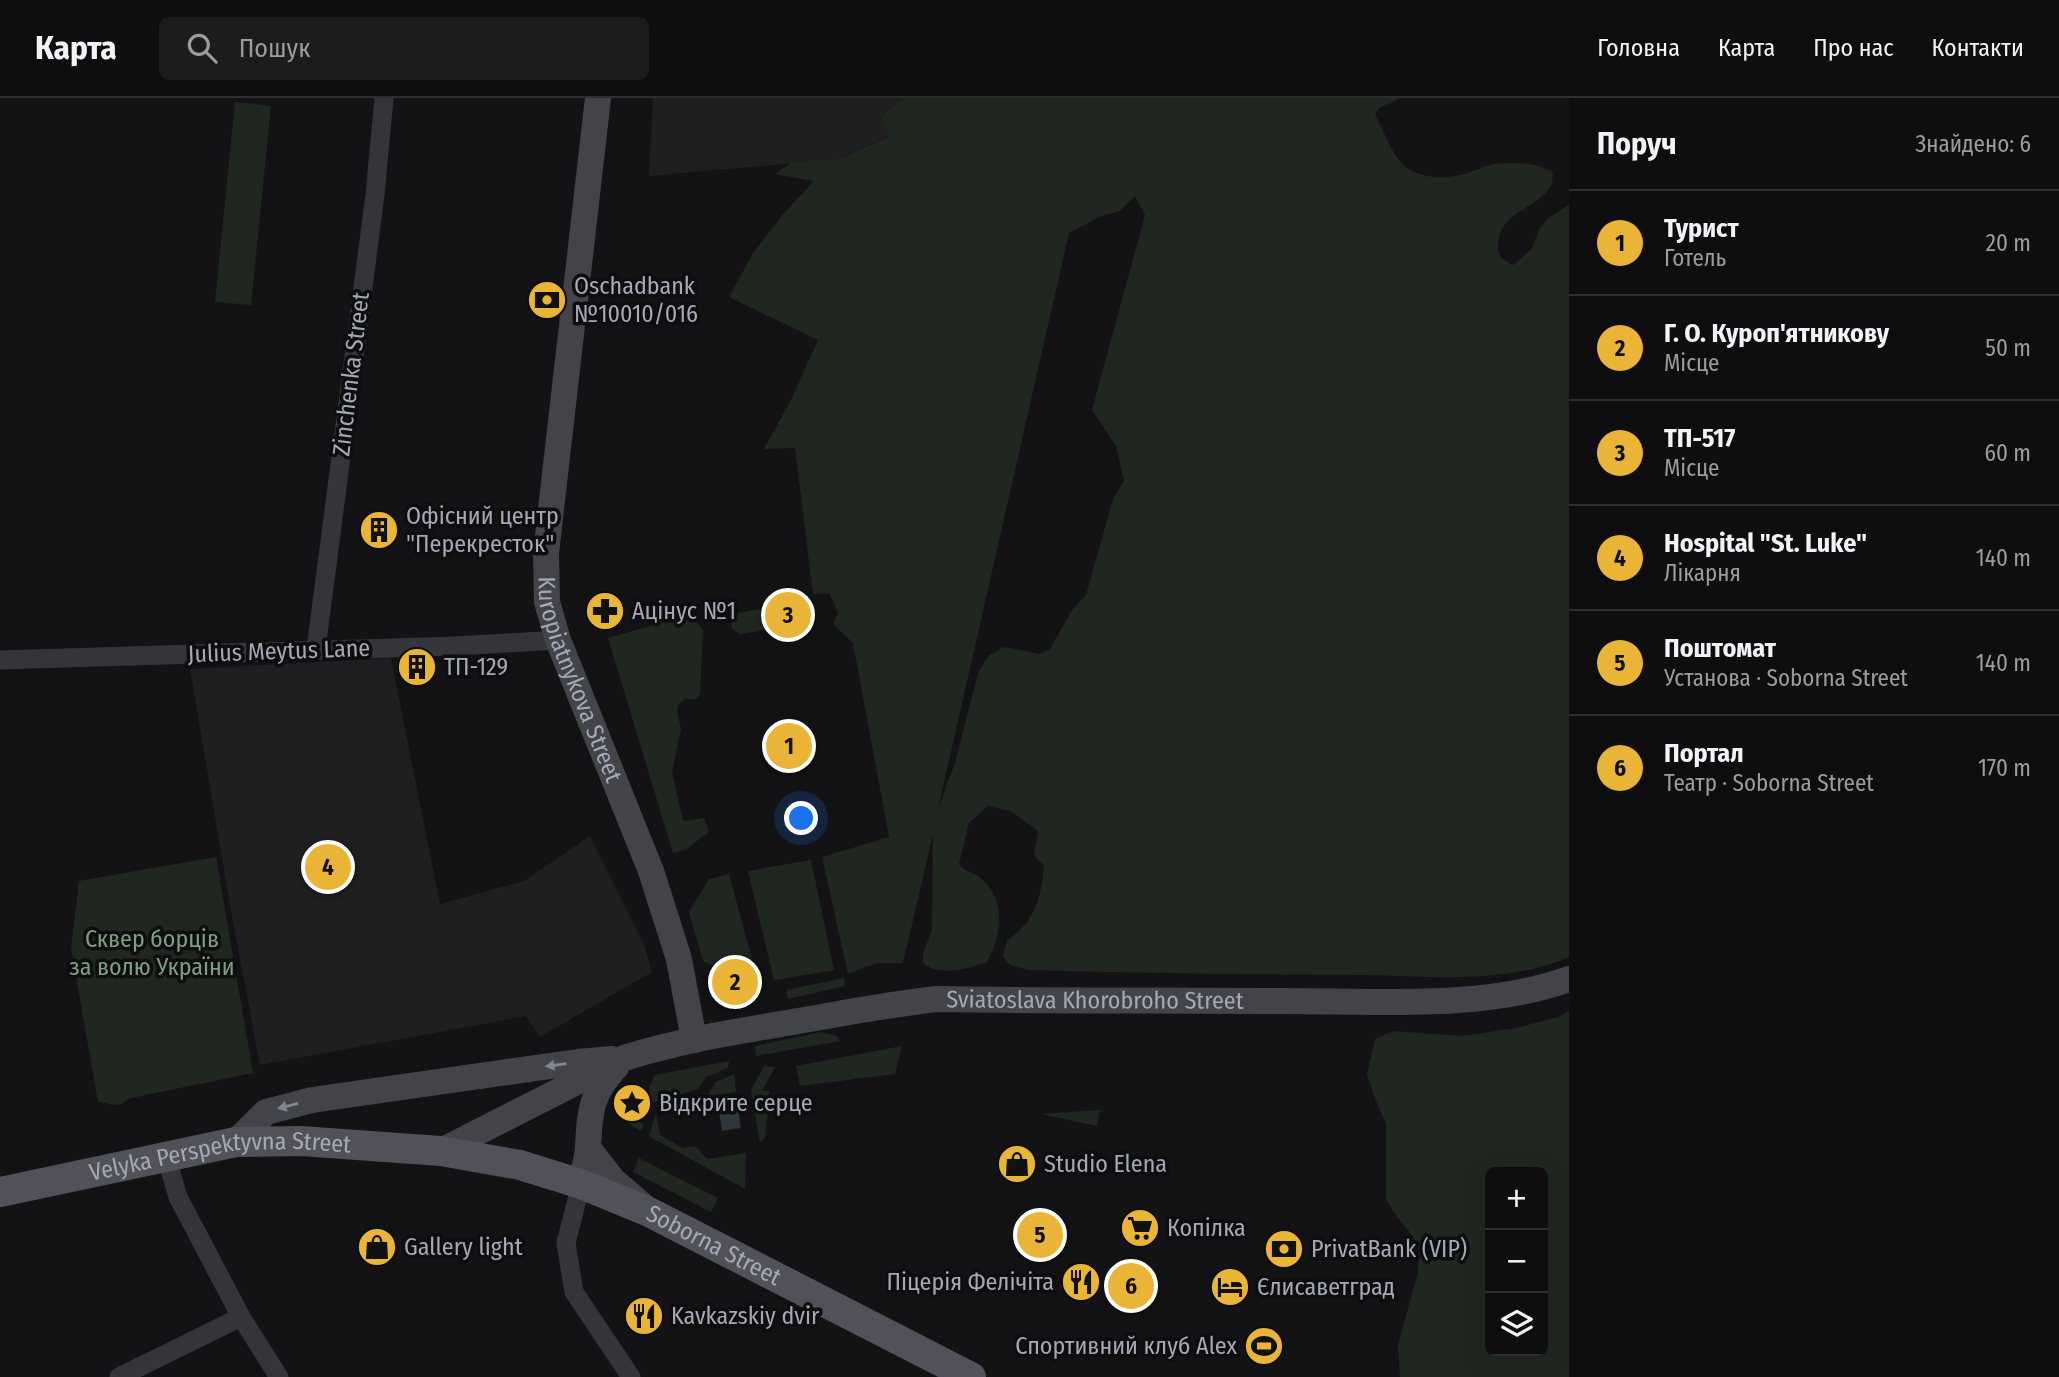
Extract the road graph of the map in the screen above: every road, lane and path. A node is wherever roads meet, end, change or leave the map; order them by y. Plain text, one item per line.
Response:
1 (384, 98) edge
2 (598, 98) edge
3 (558, 640) junction
4 (316, 649) junction
5 (0, 660) edge
6 (1569, 979) edge
7 (694, 1040) junction
8 (624, 1058) junction
9 (236, 1142) junction
10 (588, 1147) junction
11 (441, 1151) junction
12 (166, 1156) junction
13 (581, 1184) junction
14 (0, 1192) edge
15 (649, 1212) junction
16 (241, 1317) junction
17 (119, 1377) edge
18 (279, 1377) edge
19 (631, 1377) edge
20 (971, 1377) edge

1 - 4 street, Zinchenka Street
2 - 3 main road, Kuropiatnykova Street
3 - 4 street, Julius Meytus Lane
3 - 7 main road, Kuropiatnykova Street
4 - 5 street, Julius Meytus Lane
6 - 7 main road, Sviatoslava Khorobroho Street
7 - 8 main road, Sviatoslava Khorobroho Street
8 -> 9 main road
8 - 10 main road
8 - 11 main road
9 - 11 main road, Velyka Perspektyvna Street
9 - 12 main road, Velyka Perspektyvna Street
10 - 13 main road
10 - 15 main road
11 - 13 main road, Soborna Street
12 - 14 main road, Velyka Perspektyvna Street
12 - 16 street
13 - 15 main road, Soborna Street
13 - 19 street
15 - 20 main road, Soborna Street
16 - 17 street
16 - 18 street

